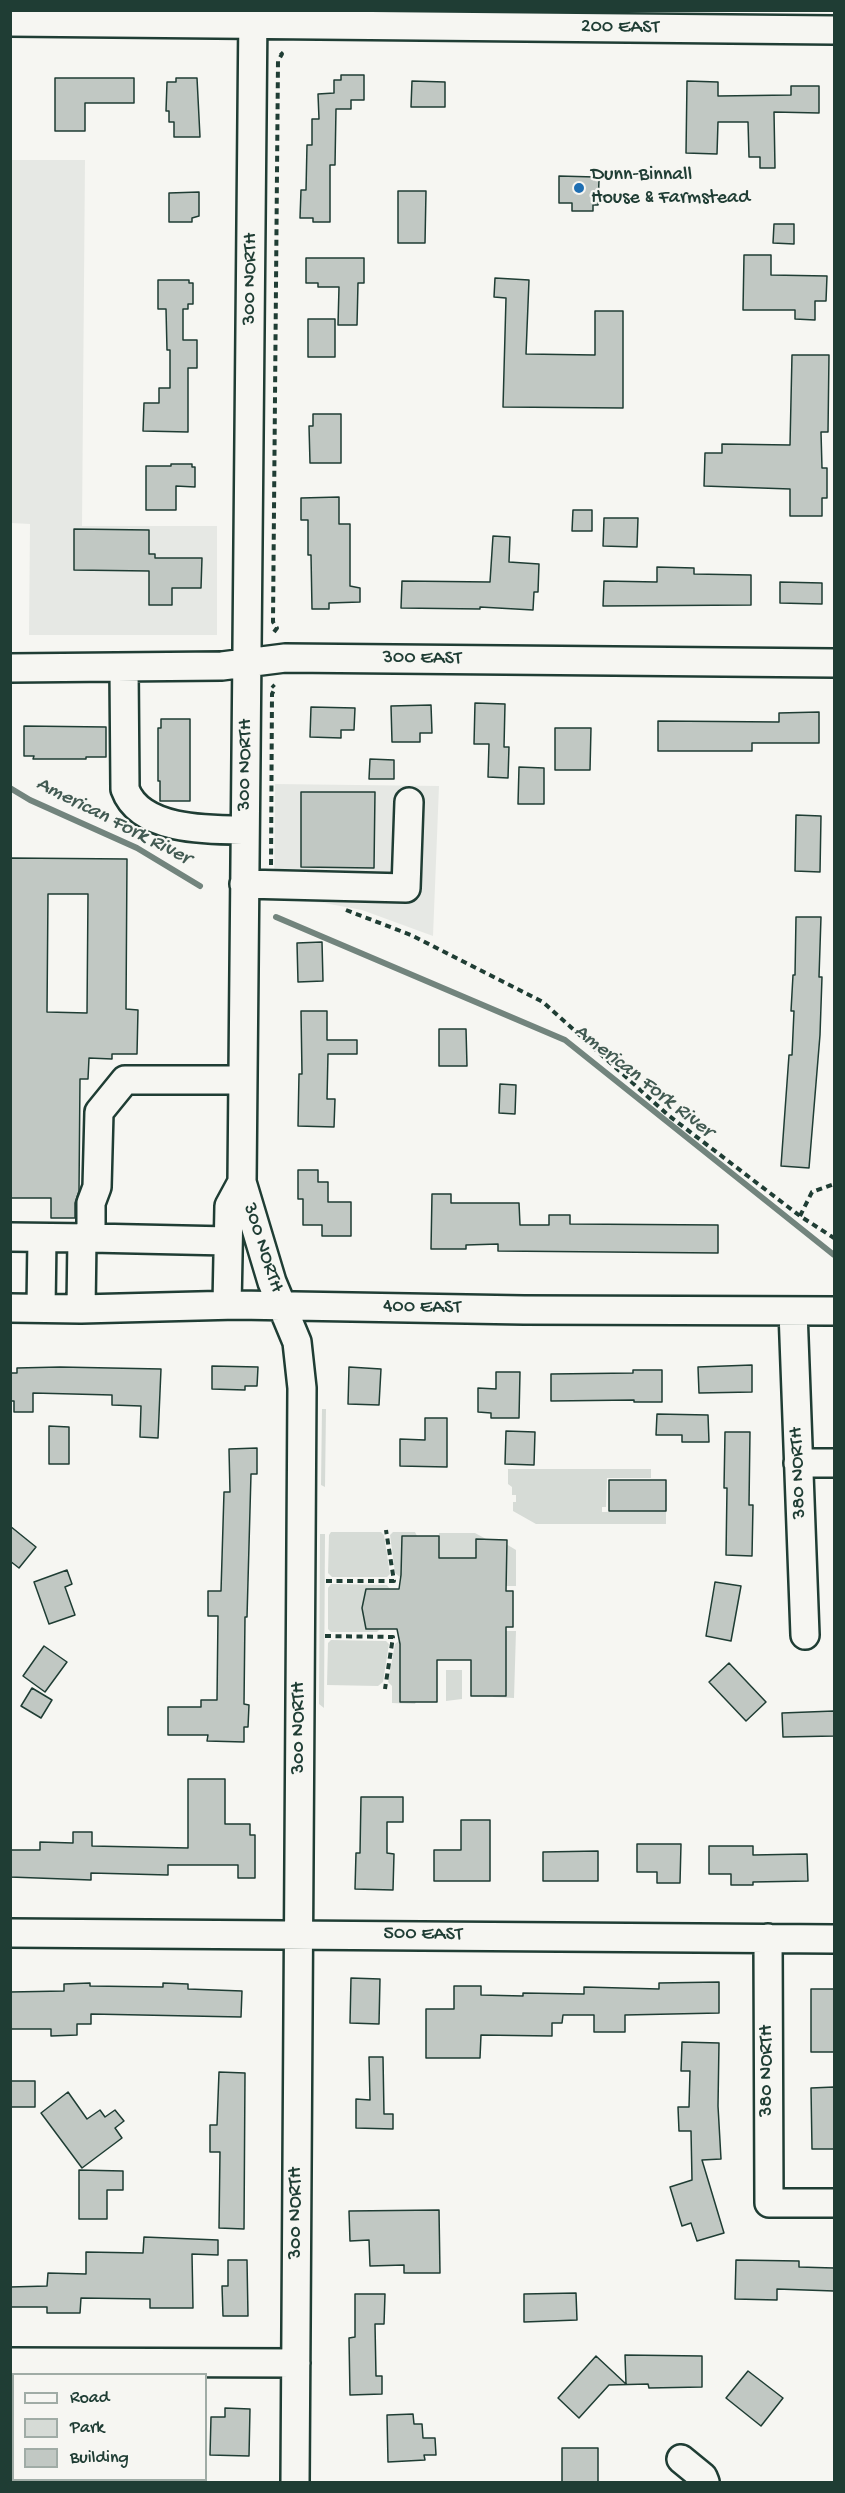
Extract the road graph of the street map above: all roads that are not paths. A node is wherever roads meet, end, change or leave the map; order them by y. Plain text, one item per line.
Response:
1 (112, 17) edge
2 (253, 17) edge
3 (501, 19) edge
4 (10, 22) edge
5 (834, 30) edge
6 (247, 662) junction
7 (834, 663) edge
8 (10, 668) edge
9 (124, 668) junction
10 (409, 802) dead end
11 (245, 830) junction
12 (258, 884) junction
13 (243, 1080) junction
14 (242, 1182) junction
15 (10, 1237) edge
16 (42, 1238) junction
17 (87, 1238) junction
18 (228, 1240) junction
19 (227, 1305) junction
20 (281, 1305) junction
21 (10, 1308) edge
22 (41, 1308) junction
23 (81, 1309) junction
24 (793, 1311) junction
25 (834, 1311) edge
26 (798, 1463) junction
27 (834, 1463) edge
28 (805, 1635) dead end
29 (10, 1933) edge
30 (299, 1934) junction
31 (768, 1938) junction
32 (834, 1939) edge
33 (834, 2204) edge
34 (10, 2362) edge
35 (296, 2363) junction
36 (681, 2459) dead end
37 (295, 2482) edge
38 (705, 2482) edge

1 - 2 street, 200 EAST
1 - 4 street, 200 EAST
2 - 3 street, 200 EAST
2 - 6 street, 300 NORTH
3 - 5 street, 200 EAST
6 - 7 street, 300 EAST
6 - 9 street, 300 EAST
6 - 11 street, 300 NORTH
8 - 9 street, 300 EAST
9 - 11 street
10 - 12 street
11 - 12 street, 300 NORTH
12 - 13 street, 300 NORTH
13 - 14 street, 300 NORTH
13 - 17 street
14 - 18 street
14 - 20 street, 300 NORTH
15 - 16 street
16 - 17 street
16 - 22 street
17 - 18 street
17 - 23 street
18 - 19 street
19 - 20 street, 400 EAST
19 - 23 street, 400 EAST
20 - 24 street, 400 EAST
20 - 30 street, 300 NORTH
21 - 22 street, 400 EAST
22 - 23 street, 400 EAST
24 - 25 street, 400 EAST
24 - 26 street, 380 NORTH
26 - 27 street
26 - 28 street, 380 NORTH
29 - 30 street, 500 EAST
30 - 31 street, 500 EAST
30 - 35 street, 300 NORTH
31 - 32 street, 500 EAST
31 - 33 street, 380 NORTH
34 - 35 street
35 - 37 street, 300 NORTH
36 - 38 street

